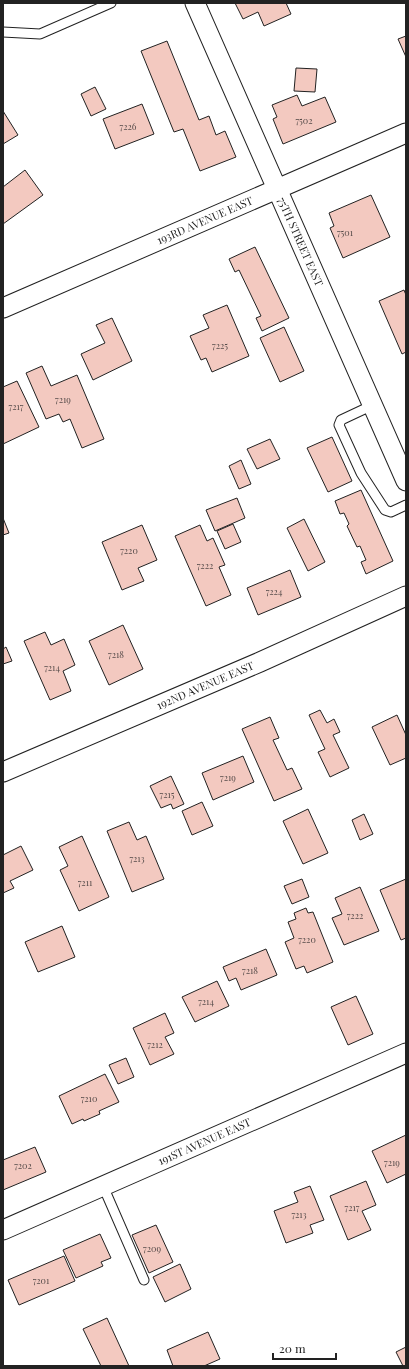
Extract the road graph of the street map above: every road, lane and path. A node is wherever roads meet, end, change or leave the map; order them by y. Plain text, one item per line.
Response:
1 (111, 3) edge
2 (195, 3) edge
3 (3, 32) edge
4 (406, 133) edge
5 (278, 188) junction
6 (3, 308) edge
7 (373, 405) junction
8 (406, 481) edge
9 (406, 505) edge
10 (406, 596) edge
11 (3, 772) edge
12 (406, 1053) edge
13 (103, 1186) junction
14 (3, 1230) edge
15 (144, 1280) dead end

1 - 3 lane
2 - 5 street, 75TH STREET EAST
4 - 5 street, 193RD AVENUE EAST
5 - 6 street, 193RD AVENUE EAST
5 - 7 street, 75TH STREET EAST
7 - 8 street, 75TH STREET EAST
7 - 9 lane
10 - 11 street, 192ND AVENUE EAST
12 - 13 street, 191ST AVENUE EAST
13 - 14 street, 191ST AVENUE EAST
13 - 15 lane

